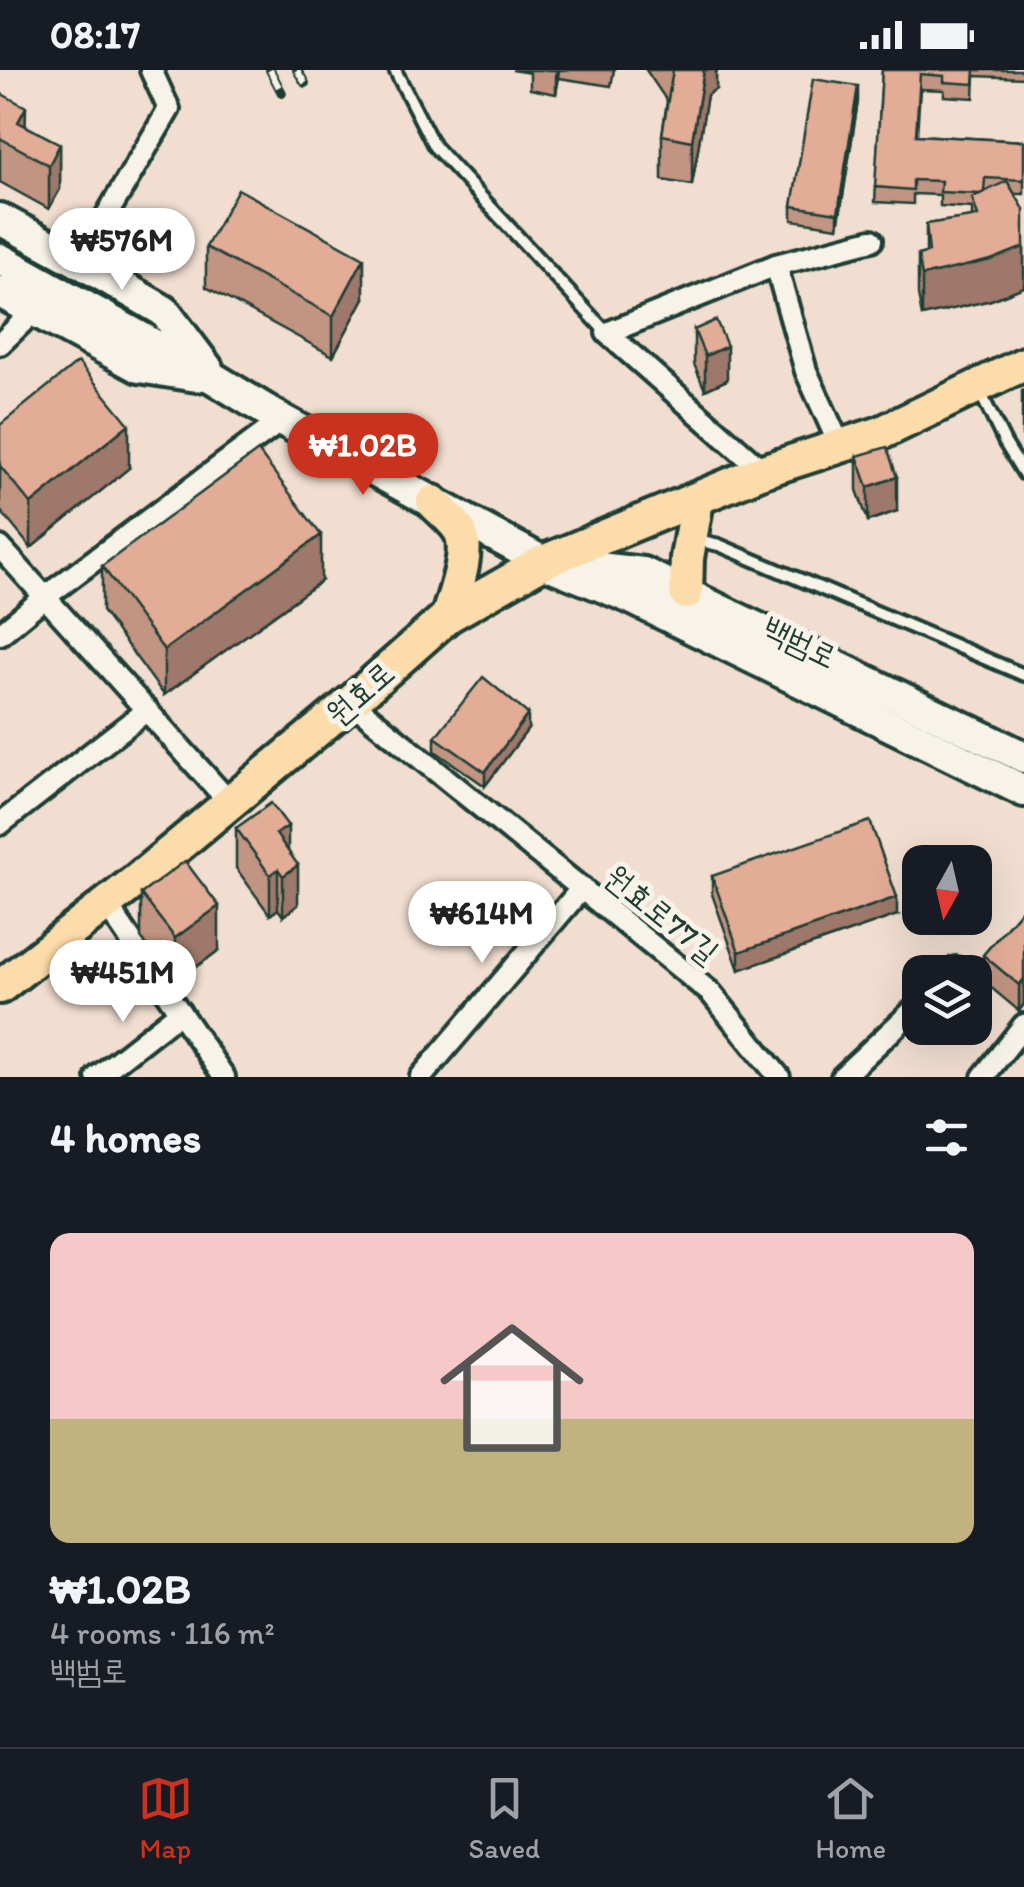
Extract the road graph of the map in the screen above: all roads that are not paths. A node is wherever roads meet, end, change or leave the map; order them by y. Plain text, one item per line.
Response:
1 (151, 70) edge
2 (395, 70) edge
3 (0, 219) edge
4 (872, 240) dead end
5 (0, 259) edge
6 (80, 262) junction
7 (776, 265) junction
8 (0, 272) edge
9 (0, 292) edge
10 (34, 311) junction
11 (607, 333) junction
12 (0, 344) edge
13 (1024, 364) edge
14 (215, 378) junction
15 (978, 387) junction
16 (282, 420) junction
17 (840, 446) junction
18 (763, 471) junction
19 (1024, 474) edge
20 (697, 500) junction
21 (433, 502) junction
22 (690, 539) junction
23 (0, 547) edge
24 (543, 562) junction
25 (45, 597) junction
26 (696, 609) junction
27 (448, 616) junction
28 (0, 634) edge
29 (1024, 675) edge
30 (351, 702) junction
31 (146, 710) junction
32 (1024, 757) edge
33 (1024, 791) edge
34 (230, 803) junction
35 (0, 824) edge
36 (582, 888) junction
37 (106, 904) junction
38 (0, 987) edge
39 (180, 1012) junction
40 (902, 1021) edge
41 (1024, 1025) edge
42 (223, 1076) edge
43 (98, 1077) edge
44 (422, 1077) edge
45 (779, 1077) edge
46 (842, 1077) edge
47 (982, 1077) edge

1 - 6 street
2 - 11 lane
3 - 6 main road
4 - 7 street
5 - 14 main road, 백범로
6 - 14 main road
7 - 11 street
7 - 17 street
8 - 14 main road, 백범로
9 - 10 main road
10 - 12 street
10 - 14 main road
11 - 18 street
13 - 15 main road, 원효로
14 - 16 main road, 백범로
15 - 17 main road, 원효로
15 - 19 lane
16 - 21 main road, 백범로
16 - 25 street
17 - 18 main road, 원효로
18 - 20 main road, 원효로
20 - 22 main road
20 - 24 main road, 원효로
21 - 24 main road, 백범로
21 - 27 main road
22 - 26 main road
22 - 29 lane
23 - 25 street
24 - 26 main road, 백범로
24 - 27 main road, 원효로
25 - 28 street
25 - 31 street
26 - 32 main road, 백범로
26 - 33 main road, 백범로
27 - 30 main road, 원효로
30 - 34 main road, 원효로
30 - 36 street, 원효로77길
31 - 34 street
31 - 35 street
34 - 37 main road, 원효로
36 - 44 street
36 - 45 street, 원효로77길
37 - 38 main road, 원효로
37 - 39 street
39 - 42 street
39 - 43 street
40 - 46 street
41 - 47 street

